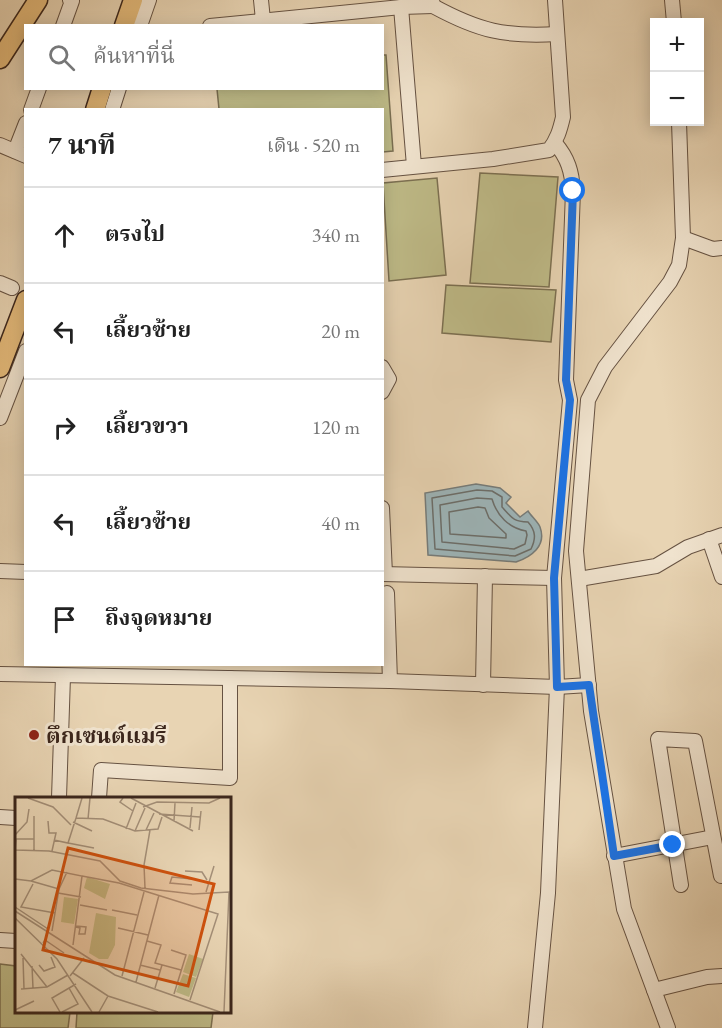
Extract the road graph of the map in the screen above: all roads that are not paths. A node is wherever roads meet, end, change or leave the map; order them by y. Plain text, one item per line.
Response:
1 (38, 0) edge
2 (70, 0) edge
3 (134, 0) edge
4 (149, 0) edge
5 (261, 0) edge
6 (555, 0) edge
7 (672, 0) edge
8 (433, 3) edge
9 (401, 7) junction
10 (674, 18) edge
11 (263, 20) junction
12 (64, 24) edge
13 (125, 24) edge
14 (141, 24) edge
15 (228, 24) edge
16 (557, 34) junction
17 (0, 59) edge
18 (38, 90) edge
19 (101, 90) edge
20 (118, 90) edge
21 (32, 108) edge
22 (96, 108) edge
23 (113, 108) edge
24 (679, 126) edge
25 (24, 133) edge
26 (555, 143) junction
27 (0, 145) edge
28 (20, 153) edge
29 (414, 166) junction
30 (384, 170) edge
31 (683, 238) junction
32 (722, 248) edge
33 (13, 290) edge
34 (24, 356) edge
35 (0, 368) edge
36 (384, 370) edge
37 (384, 388) edge
38 (0, 418) edge
39 (716, 537) edge
40 (0, 571) edge
41 (24, 572) edge
42 (384, 574) edge
43 (485, 576) junction
44 (722, 577) edge
45 (554, 578) junction
46 (579, 579) junction
47 (387, 593) dead end
48 (271, 666) edge
49 (62, 672) edge
50 (0, 674) edge
51 (230, 678) junction
52 (270, 679) junction
53 (390, 681) junction
54 (483, 685) junction
55 (589, 685) junction
56 (557, 687) junction
57 (59, 797) edge
58 (99, 797) edge
59 (0, 817) edge
60 (15, 818) edge
61 (713, 837) junction
62 (673, 845) junction
63 (614, 856) junction
64 (721, 876) edge
65 (681, 885) dead end
66 (0, 940) edge
67 (15, 941) edge
68 (722, 976) edge
69 (654, 990) junction
70 (535, 1028) edge
71 (668, 1028) edge

1 - 17 main road
2 - 12 street
3 - 13 main road
4 - 14 street
5 - 11 street
6 - 16 street
7 - 10 street
8 - 9 street
8 - 16 street
9 - 11 street
9 - 29 street
11 - 15 street
16 - 26 street
18 - 21 street
19 - 22 main road
20 - 23 street
24 - 31 street
25 - 28 street
26 - 29 street
26 - 45 street
27 - 28 street
29 - 30 street
31 - 32 street
31 - 46 street
33 - 35 main road
34 - 38 street
36 - 37 street
39 - 44 street
39 - 46 street
40 - 41 street
42 - 43 street
43 - 45 street
43 - 54 street
45 - 56 street
46 - 55 street
47 - 53 street
48 - 52 street
49 - 50 street
49 - 51 street
49 - 57 street
51 - 52 street
51 - 58 street
52 - 53 street
53 - 54 street
54 - 56 street
55 - 56 street
55 - 63 street
56 - 70 street
59 - 60 street
61 - 62 street
61 - 62 street
61 - 64 street
62 - 63 street
62 - 65 street
63 - 69 street
66 - 67 street
68 - 69 street
69 - 71 street

